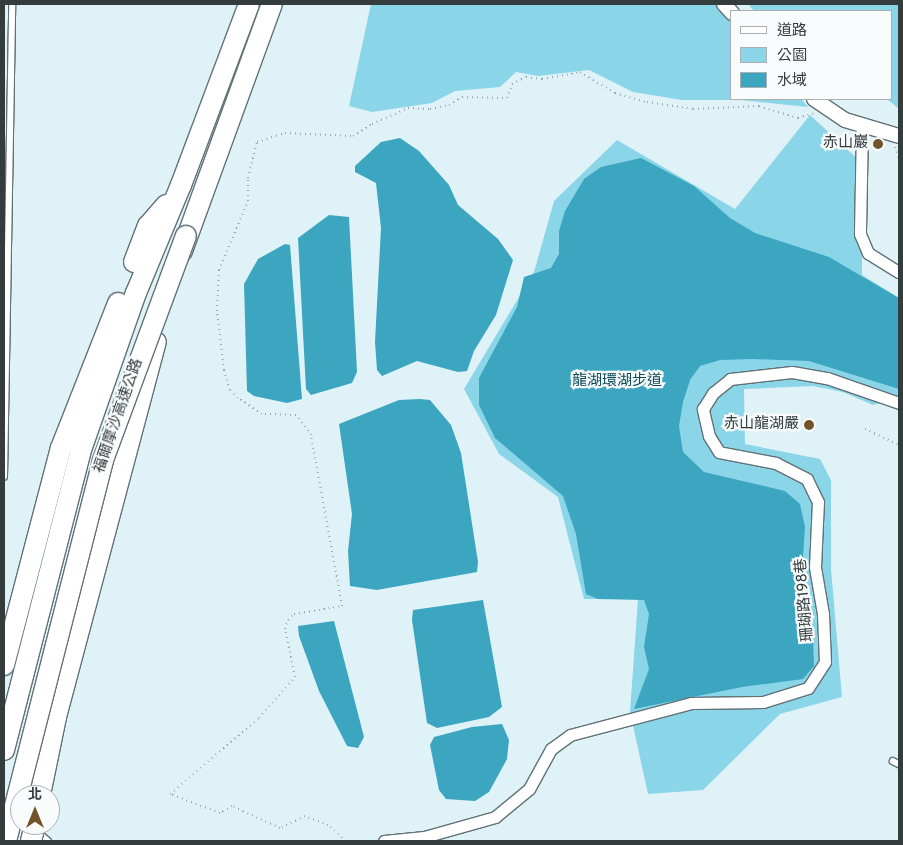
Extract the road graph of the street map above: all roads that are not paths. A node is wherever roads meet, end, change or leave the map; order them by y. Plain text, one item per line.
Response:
1 (12, 4) edge
2 (249, 4) edge
3 (272, 4) edge
4 (815, 100) edge
5 (862, 127) junction
6 (899, 136) edge
7 (181, 185) junction
8 (186, 236) junction
9 (899, 272) edge
10 (899, 403) edge
11 (4, 477) edge
12 (4, 664) edge
13 (4, 750) edge
14 (42, 785) edge
15 (6, 841) edge
16 (384, 841) edge

1 - 11 lane
2 - 7 highway, 福爾摩沙高速公路
3 - 8 highway, 福爾摩沙高速公路
4 - 5 street
5 - 6 street
5 - 9 street
7 - 12 highway
7 - 13 highway, 福爾摩沙高速公路
8 - 14 highway, bridge
8 - 15 highway, 福爾摩沙高速公路, bridge
10 - 16 street, 珊瑚路198巷

